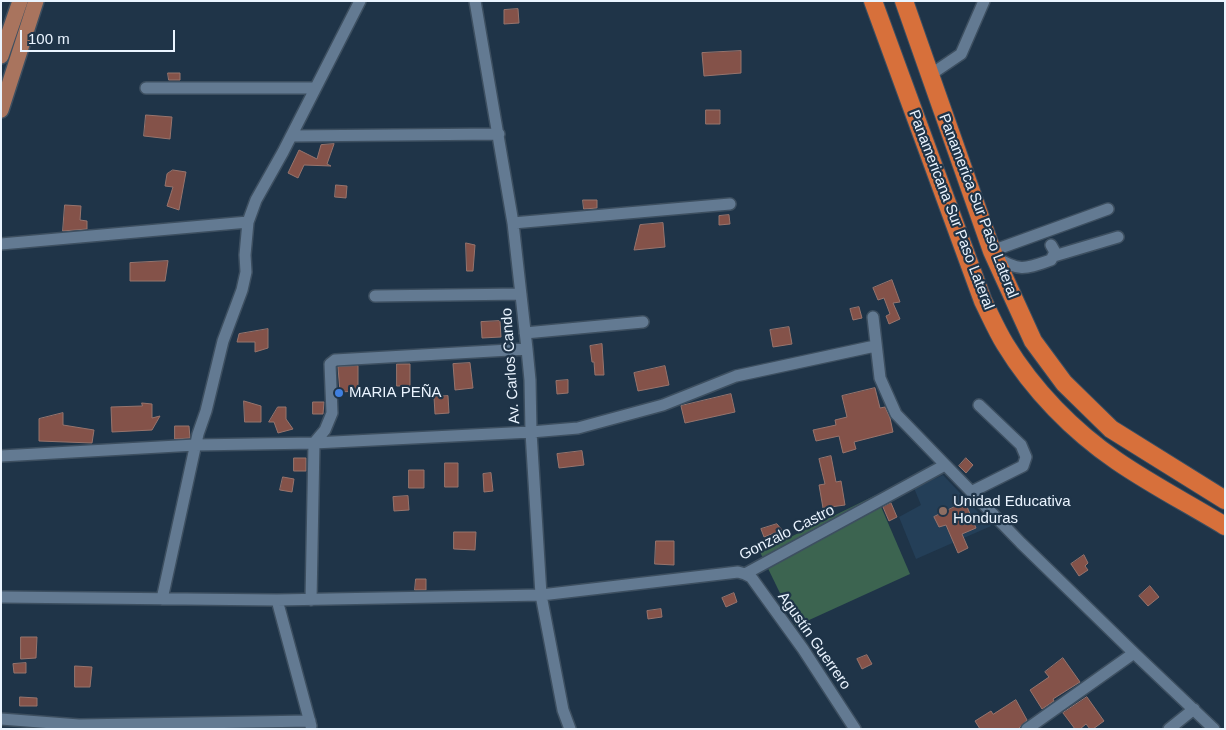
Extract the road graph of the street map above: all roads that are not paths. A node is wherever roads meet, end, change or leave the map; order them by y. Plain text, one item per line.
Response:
1 (20, 1) edge
2 (36, 1) edge
3 (360, 1) edge
4 (475, 1) edge
5 (873, 1) edge
6 (904, 1) edge
7 (984, 1) edge
8 (1, 56) edge
9 (930, 75) junction
10 (146, 88) dead end
11 (315, 88) junction
12 (1, 110) edge
13 (499, 134) junction
14 (291, 136) junction
15 (730, 204) dead end
16 (1108, 209) dead end
17 (248, 222) junction
18 (513, 222) junction
19 (1118, 237) dead end
20 (1, 244) edge
21 (993, 254) junction
22 (521, 294) junction
23 (375, 296) dead end
24 (873, 317) dead end
25 (643, 322) dead end
26 (525, 333) junction
27 (875, 346) junction
28 (527, 349) junction
29 (980, 405) dead end
30 (531, 432) junction
31 (314, 443) junction
32 (195, 445) junction
33 (1, 456) edge
34 (945, 465) junction
35 (972, 491) junction
36 (1225, 500) edge
37 (1225, 526) edge
38 (745, 574) junction
39 (541, 594) junction
40 (1, 597) edge
41 (162, 599) junction
42 (277, 600) junction
43 (311, 600) junction
44 (1134, 653) junction
45 (1194, 709) junction
46 (1, 719) edge
47 (310, 725) edge
48 (219, 726) edge
49 (570, 729) edge
50 (855, 729) edge
51 (1027, 729) edge
52 (1169, 729) edge
53 (1214, 729) edge

1 - 8 main road
2 - 12 main road
3 - 11 street
4 - 13 street, Av. Carlos Cando
5 - 37 highway, Panamericana Sur Paso Lateral
6 - 9 highway, Panamerica Sur Paso Lateral
7 - 9 street
9 - 21 highway, Panamerica Sur Paso Lateral
10 - 11 street
11 - 14 street
13 - 14 street
13 - 18 street, Av. Carlos Cando
14 - 17 street
15 - 18 street
16 - 21 street
17 - 20 street
17 - 32 street
18 - 22 street, Av. Carlos Cando
19 - 21 street
21 - 36 highway, Panamerica Sur Paso Lateral
22 - 23 street
22 - 26 street, Av. Carlos Cando
24 - 27 street
25 - 26 street
26 - 28 street, Av. Carlos Cando
27 - 30 street
27 - 34 street
28 - 30 street, Av. Carlos Cando
28 - 31 street
29 - 35 street
30 - 31 street
30 - 39 street, Av. Carlos Cando
31 - 32 street
31 - 43 street
32 - 33 street
32 - 41 street
34 - 35 street
34 - 38 street, Gonzalo Castro
35 - 44 street
38 - 39 street, Gonzalo Castro
38 - 50 street, Agustín Guerrero
39 - 43 street, Gonzalo Castro
39 - 49 street, Av. Carlos Cando
40 - 41 street, Gonzalo Castro
41 - 42 street, Gonzalo Castro
42 - 43 street, Gonzalo Castro
42 - 47 street
44 - 45 street
44 - 51 street
45 - 52 street
45 - 53 street
46 - 48 street
47 - 48 street

